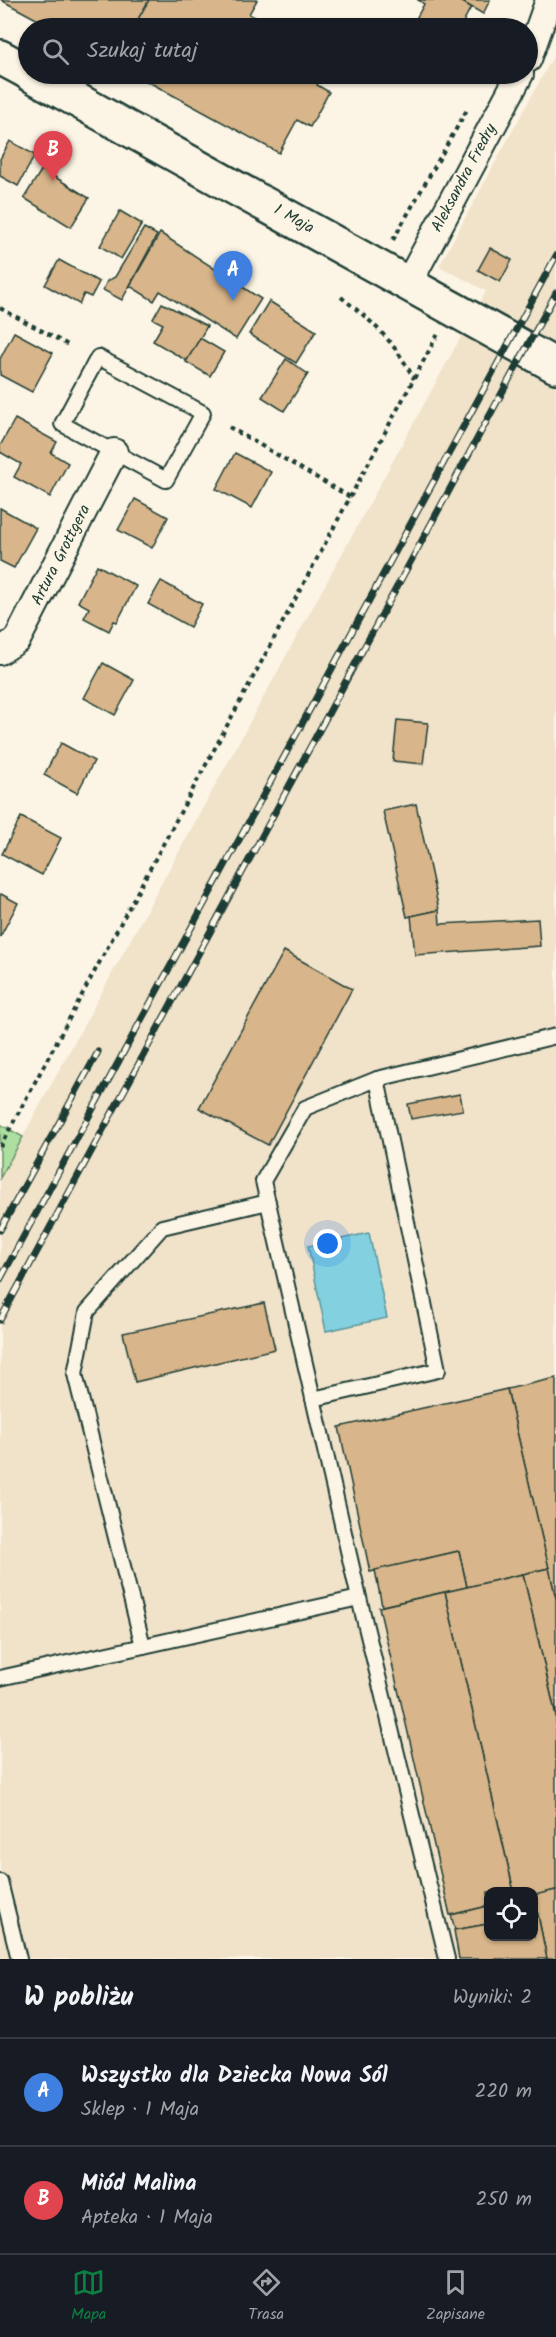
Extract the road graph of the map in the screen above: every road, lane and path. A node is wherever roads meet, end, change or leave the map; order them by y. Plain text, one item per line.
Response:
1 (549, 0) edge
2 (538, 31) edge
3 (0, 57) edge
4 (18, 67) edge
5 (49, 84) edge
6 (515, 84) edge
7 (472, 100) dead end
8 (390, 245) dead end
9 (409, 282) junction
10 (341, 297) dead end
11 (0, 308) edge
12 (441, 328) dead end
13 (70, 346) dead end
14 (556, 366) edge
15 (414, 380) junction
16 (229, 427) dead end
17 (114, 452) junction
18 (351, 497) junction
19 (0, 651) edge
20 (556, 1036) edge
21 (376, 1079) junction
22 (0, 1147) edge
23 (268, 1202) junction
24 (313, 1399) junction
25 (359, 1598) junction
26 (142, 1647) junction
27 (0, 1678) edge
28 (0, 1882) edge
29 (19, 1959) edge
30 (447, 1959) edge

1 - 2 street
3 - 4 street, 1 Maja
5 - 9 street, 1 Maja
6 - 9 street, Aleksandra Fredry
7 - 8 path
9 - 14 street, 1 Maja
10 - 15 path
11 - 13 path
12 - 15 path
15 - 18 path
16 - 18 path
17 - 17 lane
17 - 19 street, Artura Grottgera
18 - 22 path
20 - 21 lane
21 - 23 lane
21 - 24 lane
23 - 24 lane
23 - 26 lane
24 - 25 lane
25 - 26 lane
25 - 30 lane
26 - 27 lane
28 - 29 lane

